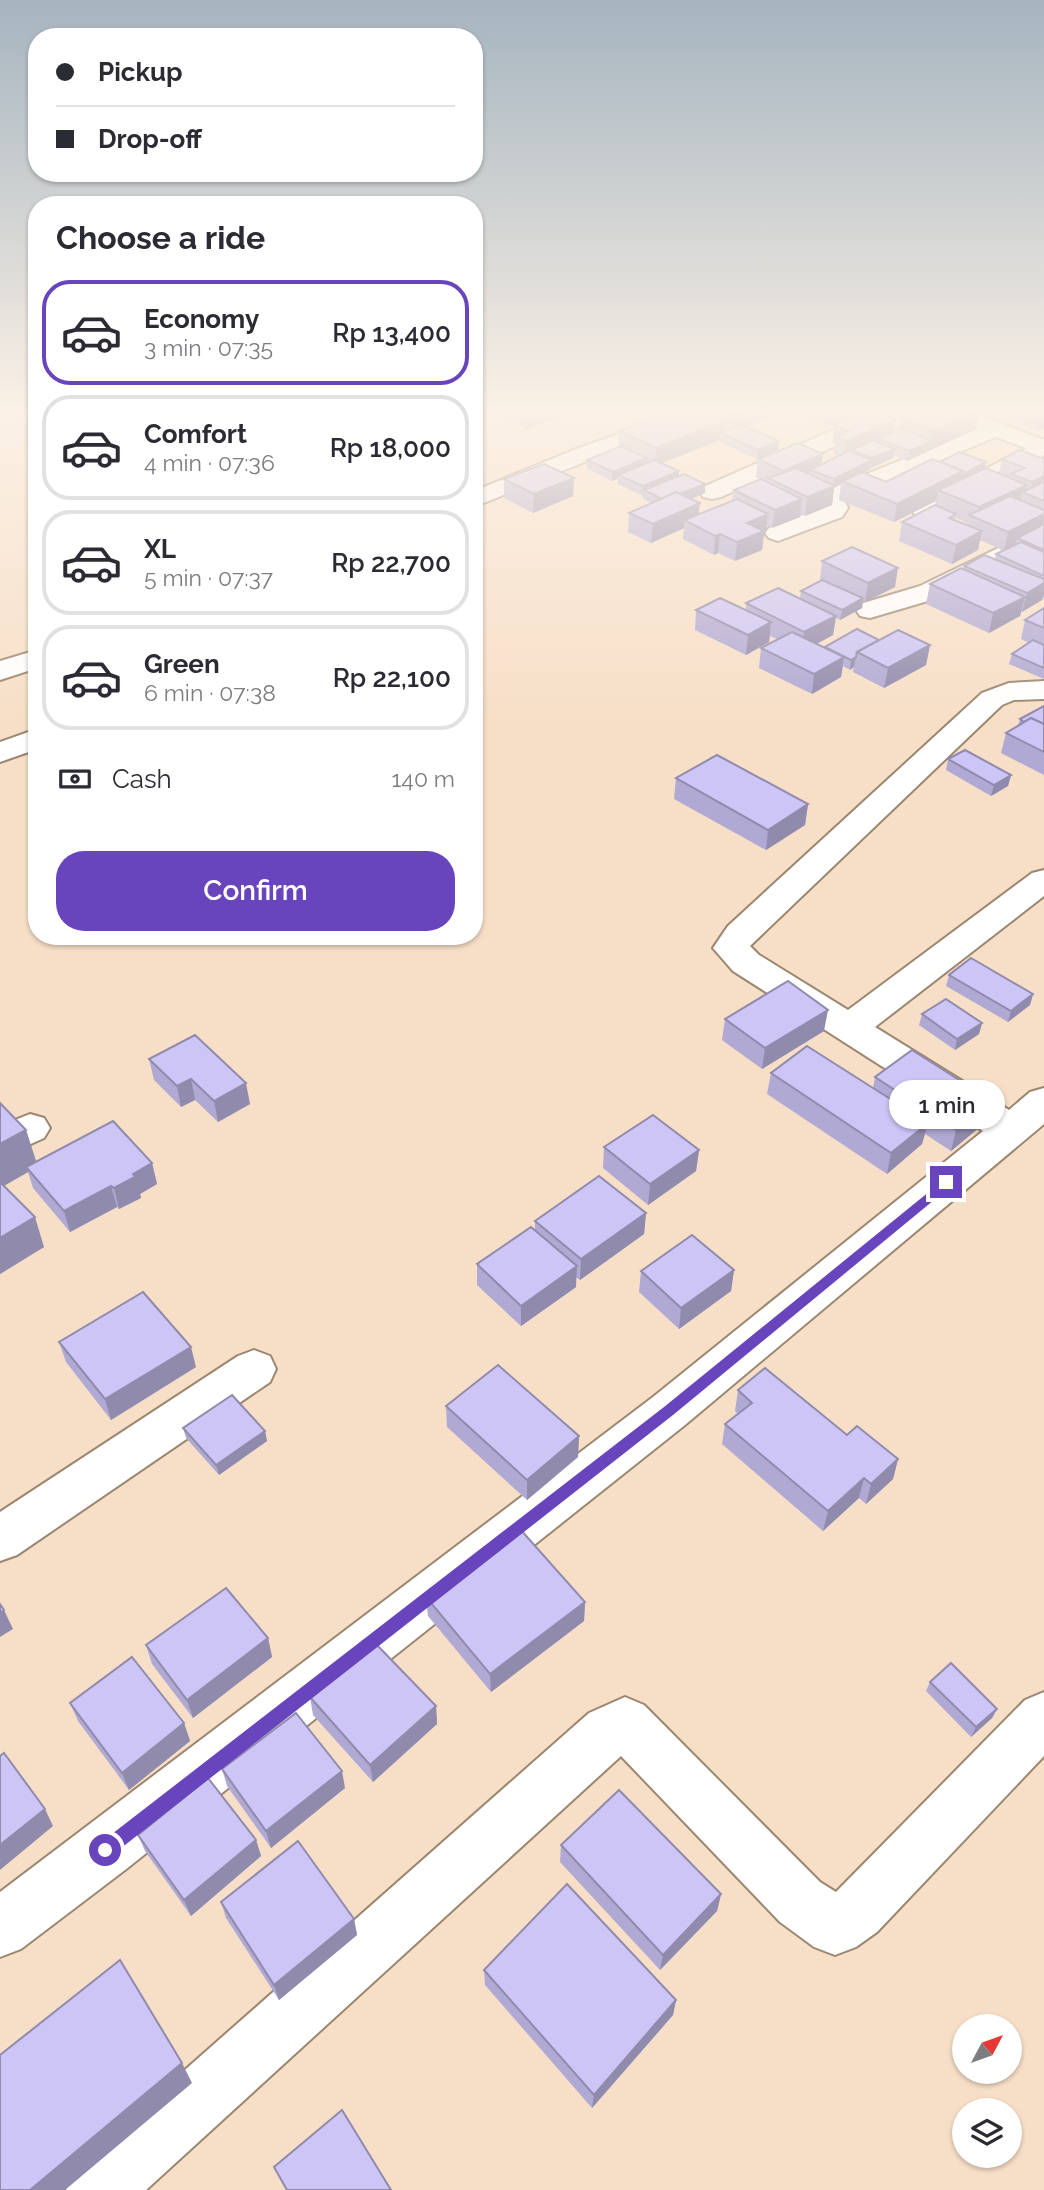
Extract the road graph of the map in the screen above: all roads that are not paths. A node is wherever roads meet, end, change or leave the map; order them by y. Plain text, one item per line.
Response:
1 (822, 516) edge
2 (778, 533) dead end
3 (1044, 534) edge
4 (870, 610) dead end
5 (28, 661) edge
6 (0, 671) edge
7 (1044, 690) edge
8 (28, 742) edge
9 (0, 753) edge
10 (1044, 880) edge
11 (849, 1028) junction
12 (1044, 1102) edge
13 (1010, 1130) junction
14 (254, 1369) dead end
15 (0, 1539) edge
16 (1040, 1722) edge
17 (0, 1928) edge
18 (98, 2190) edge

1 - 2 street
3 - 4 street
5 - 6 street
7 - 11 street
8 - 9 street
10 - 11 street
11 - 13 street
12 - 13 street
13 - 17 street
14 - 15 street
16 - 18 street

